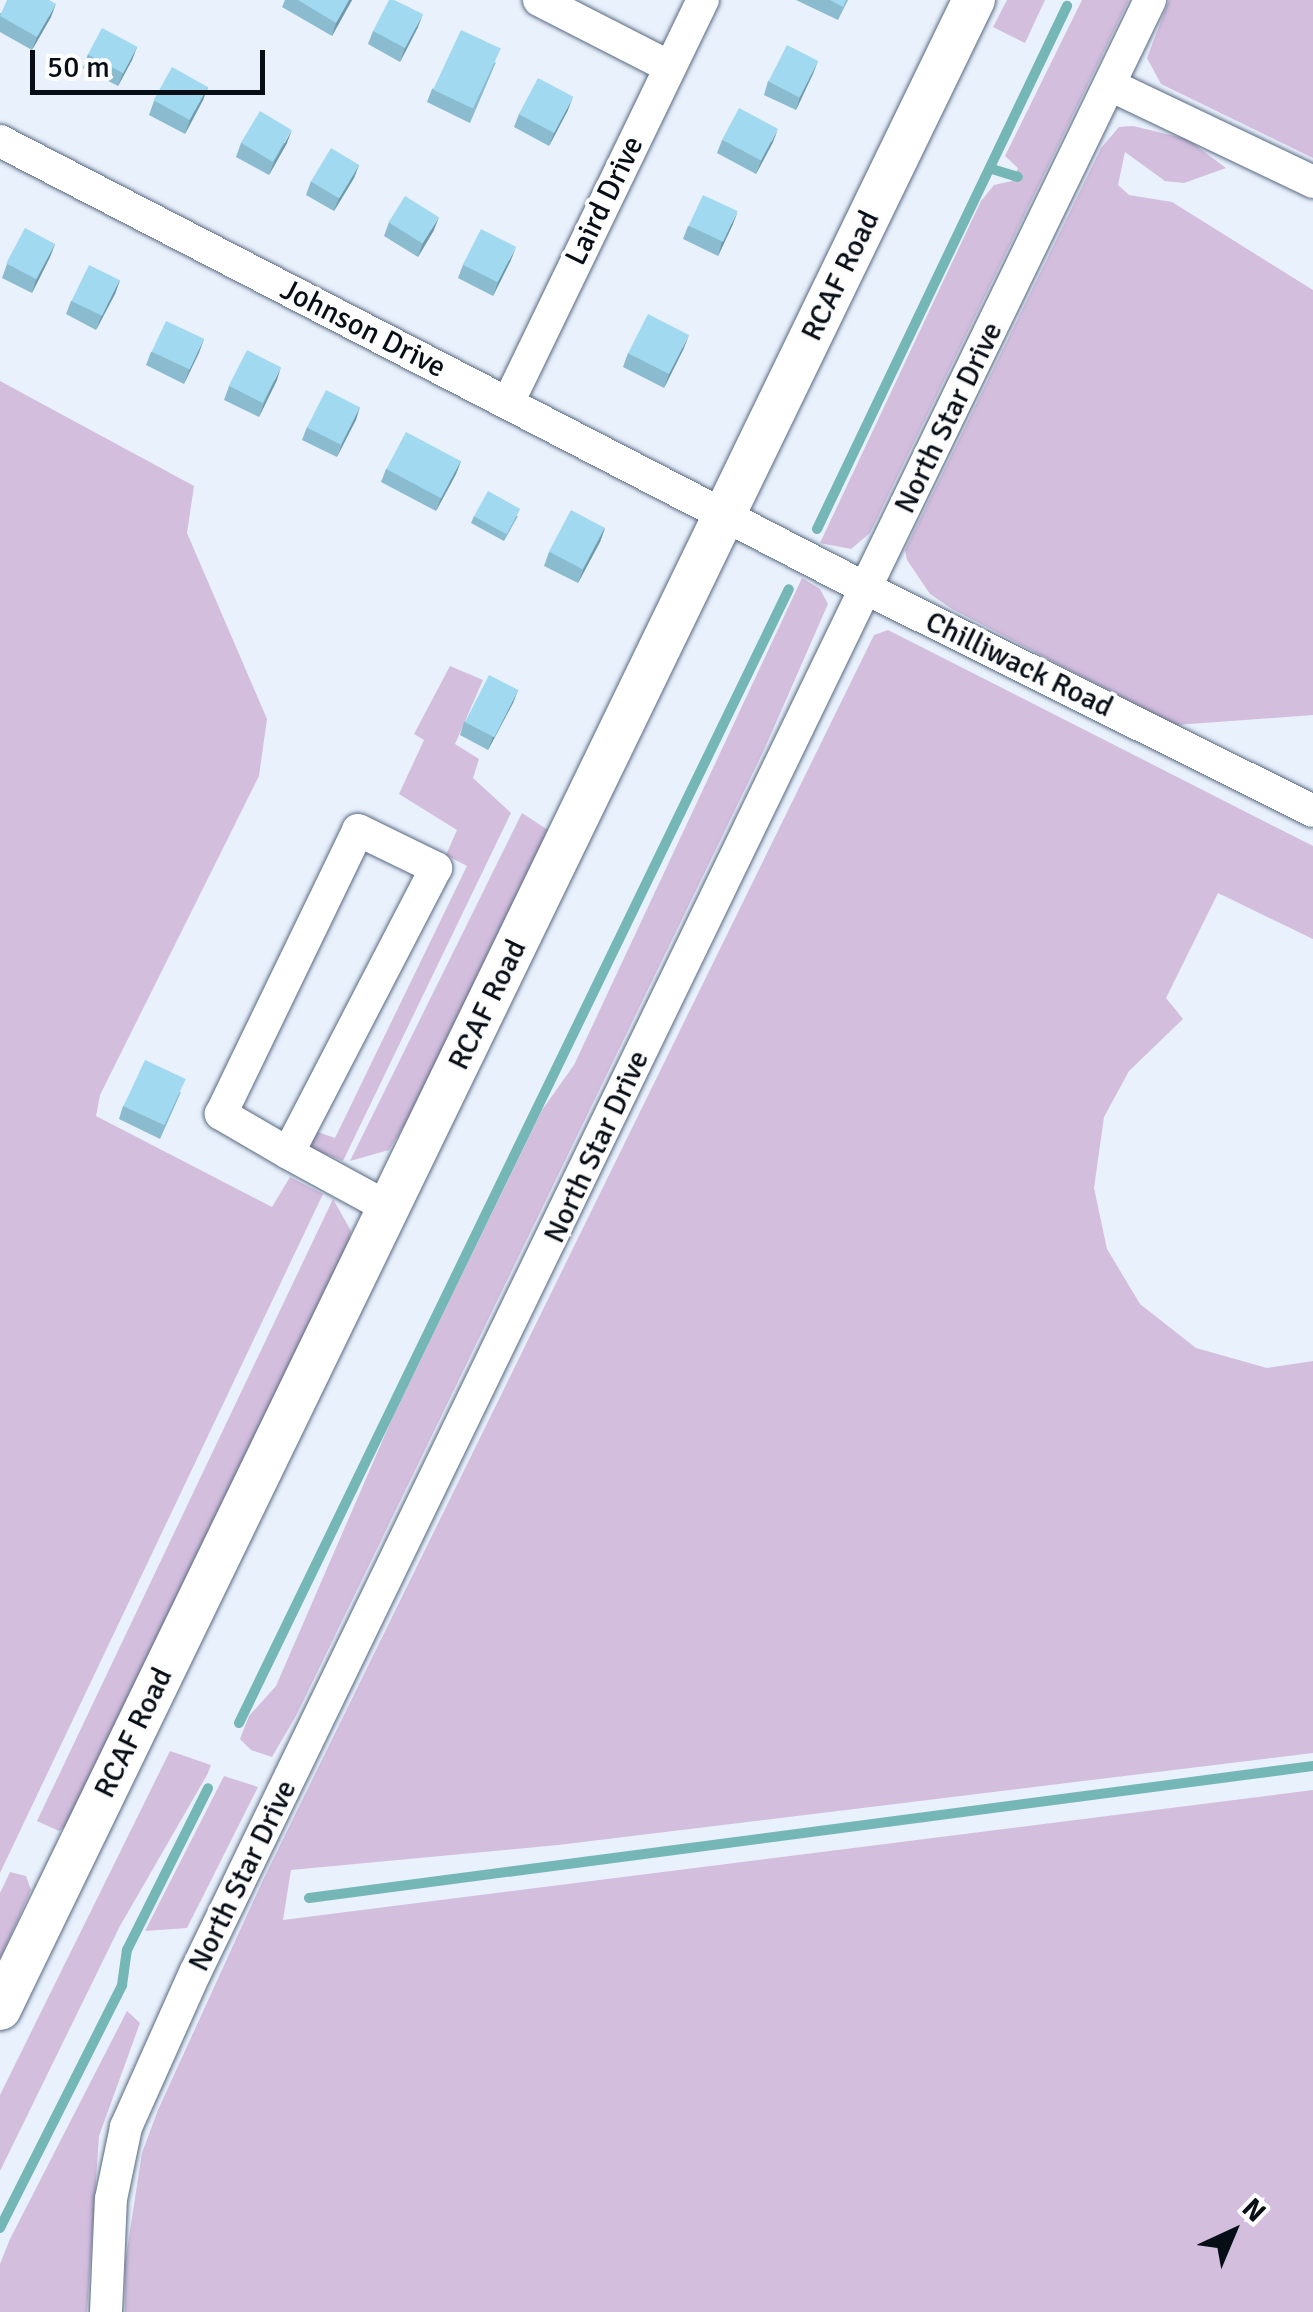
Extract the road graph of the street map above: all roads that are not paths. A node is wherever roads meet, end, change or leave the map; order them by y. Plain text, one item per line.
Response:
1 (539, 0) edge
2 (703, 0) edge
3 (974, 0) edge
4 (1150, 0) edge
5 (670, 67) junction
6 (1112, 86) junction
7 (0, 141) edge
8 (1313, 182) edge
9 (508, 403) junction
10 (726, 516) junction
11 (865, 588) junction
12 (1313, 811) edge
13 (288, 1153) junction
14 (389, 1208) junction
15 (0, 2009) edge
16 (106, 2312) edge

1 - 5 street
2 - 5 street, Laird Drive
3 - 10 main road, RCAF Road
4 - 6 street, North Star Drive
5 - 9 street, Laird Drive
6 - 8 street
6 - 11 street, North Star Drive
7 - 9 street, Johnson Drive
9 - 10 street, Johnson Drive
10 - 11 street, Chilliwack Road
10 - 14 main road, RCAF Road
11 - 12 street, Chilliwack Road
11 - 16 street, North Star Drive
13 - 13 street
13 - 14 street
14 - 15 main road, RCAF Road

